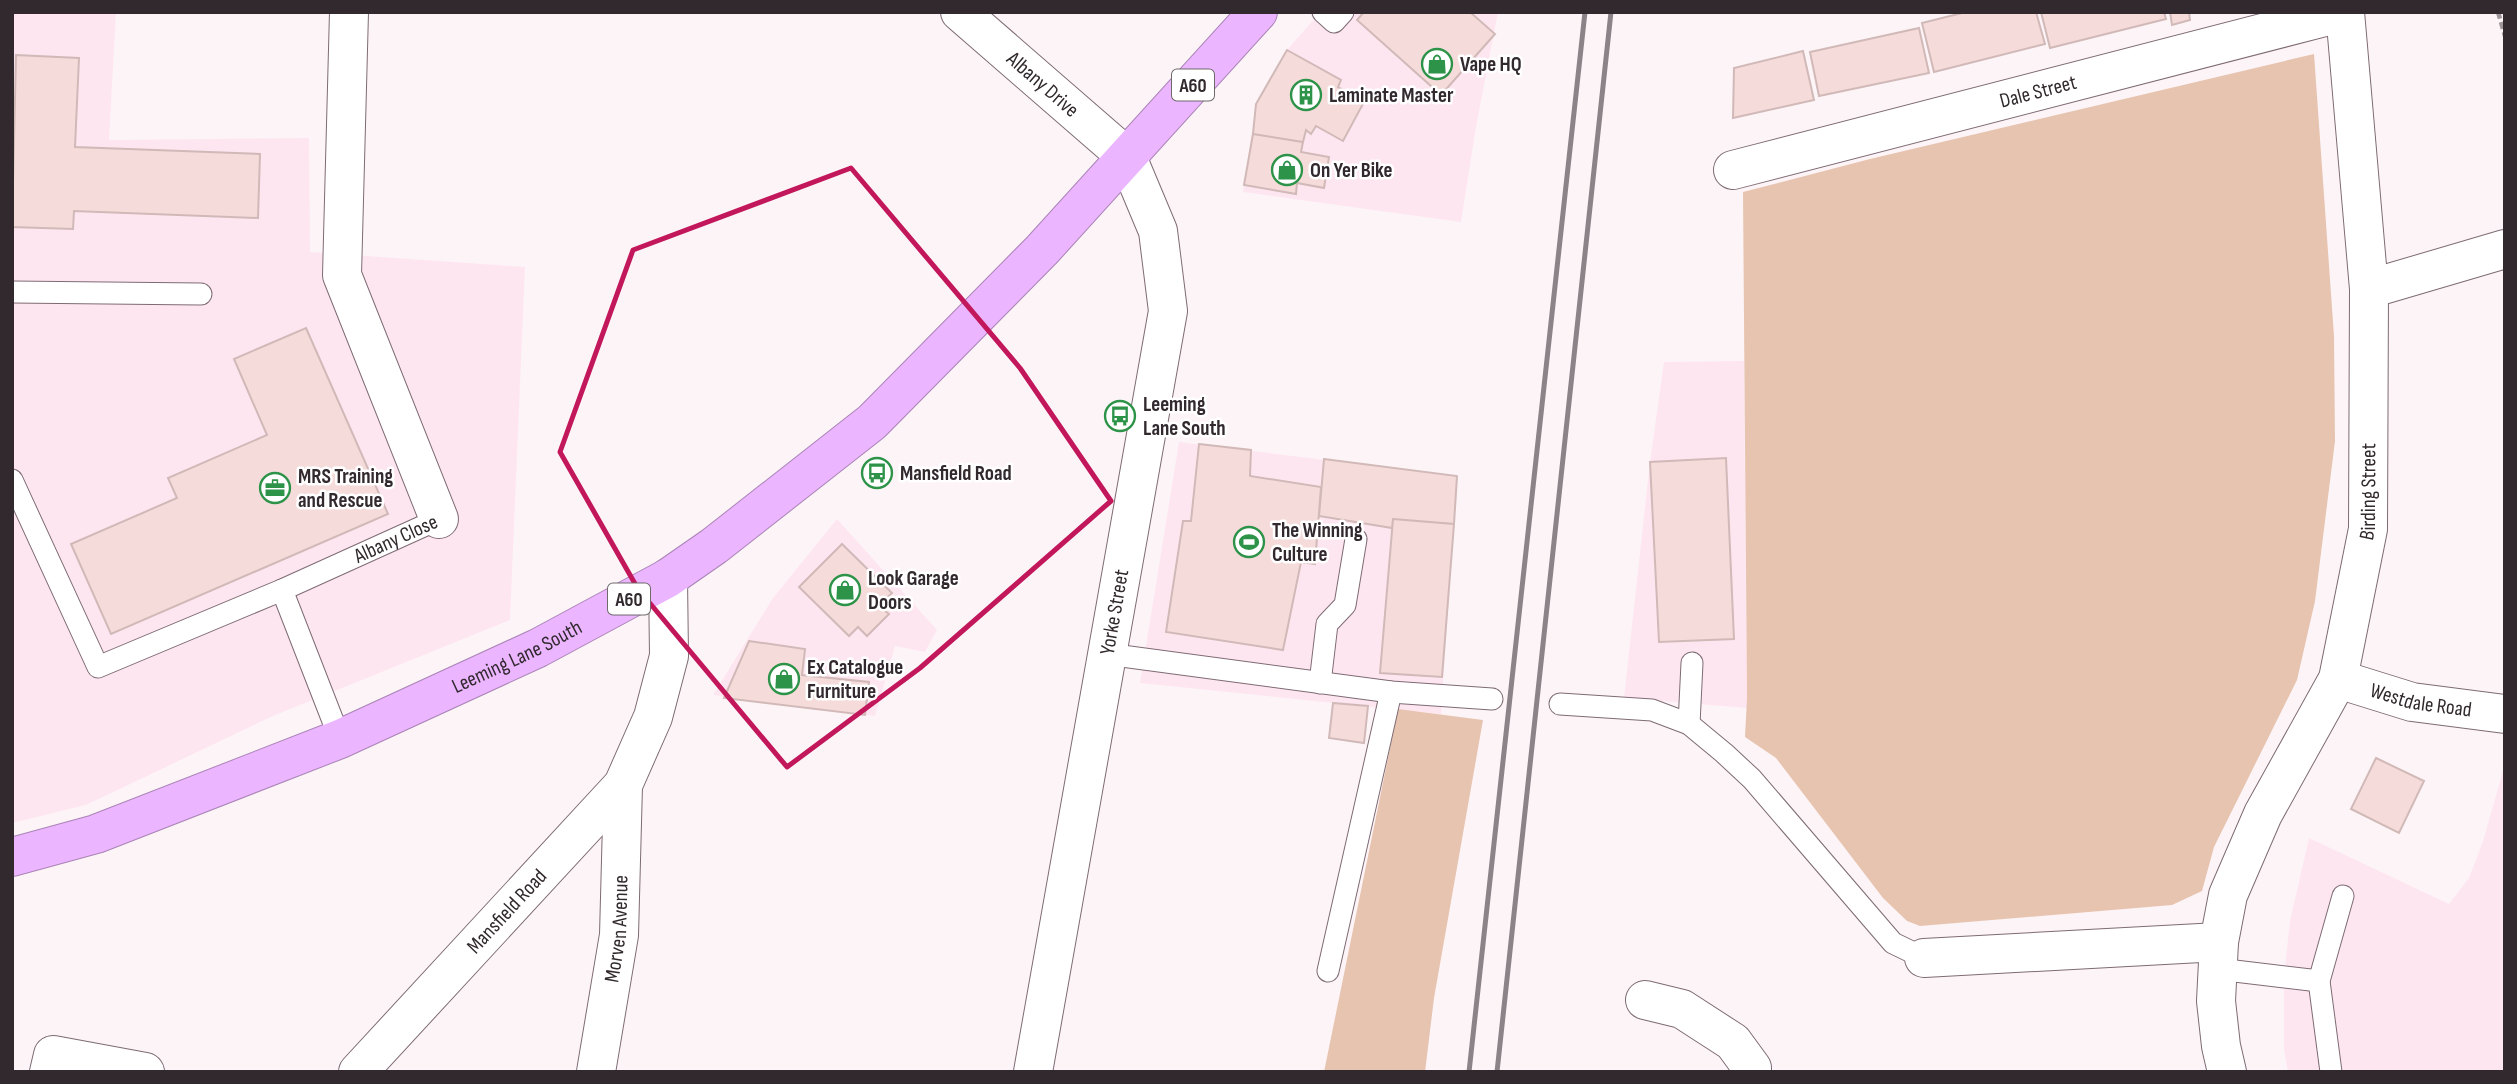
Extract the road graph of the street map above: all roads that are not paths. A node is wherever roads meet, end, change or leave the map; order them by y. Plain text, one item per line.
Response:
1 (349, 12) edge
2 (960, 12) edge
3 (1258, 12) edge
4 (1323, 12) edge
5 (1343, 12) edge
6 (2345, 12) edge
7 (1127, 157) junction
8 (1733, 170) dead end
9 (2505, 249) edge
10 (2369, 289) junction
11 (12, 292) edge
12 (201, 294) dead end
13 (12, 480) edge
14 (439, 519) joint
15 (1356, 540) dead end
16 (668, 578) junction
17 (282, 590) junction
18 (1107, 654) junction
19 (1692, 663) dead end
20 (2338, 679) junction
21 (1320, 683) junction
22 (1391, 692) junction
23 (1492, 699) dead end
24 (1560, 704) dead end
25 (2505, 714) edge
26 (1689, 724) junction
27 (340, 739) junction
28 (623, 785) junction
29 (12, 857) edge
30 (2343, 896) dead end
31 (2218, 955) junction
32 (1924, 958) joint
33 (1328, 971) dead end
34 (2319, 981) junction
35 (1646, 1000) dead end
36 (49, 1072) edge
37 (145, 1072) edge
38 (358, 1072) edge
39 (596, 1072) edge
40 (1033, 1072) edge
41 (1752, 1072) edge
42 (2227, 1072) edge
43 (2331, 1072) edge

1 - 14 street, Albany Close
2 - 7 street, Albany Drive
3 - 7 highway, A60
4 - 5 lane
6 - 8 street, Dale Street
6 - 10 street, Birding Street
7 - 16 highway, Leeming Lane South / A60
7 - 18 street, Yorke Street
9 - 10 street
10 - 20 street, Birding Street
11 - 12 lane
13 - 17 lane, Albany Close
14 - 17 lane, Albany Close
15 - 21 lane
16 - 27 highway, Leeming Lane South / A60
16 - 28 street, Mansfield Road
17 - 27 lane
18 - 21 lane
18 - 40 street, Yorke Street
19 - 26 lane
20 - 25 street, Westdale Road
20 - 31 street, Birding Street
21 - 22 lane
22 - 23 lane
22 - 33 lane
24 - 26 lane
26 - 32 lane
27 - 29 highway, Leeming Lane South / A60
28 - 38 street, Mansfield Road
28 - 39 street, Morven Avenue
30 - 34 lane
31 - 32 street
31 - 34 lane
31 - 42 street, Birding Street
34 - 43 lane
35 - 41 street
36 - 37 street

